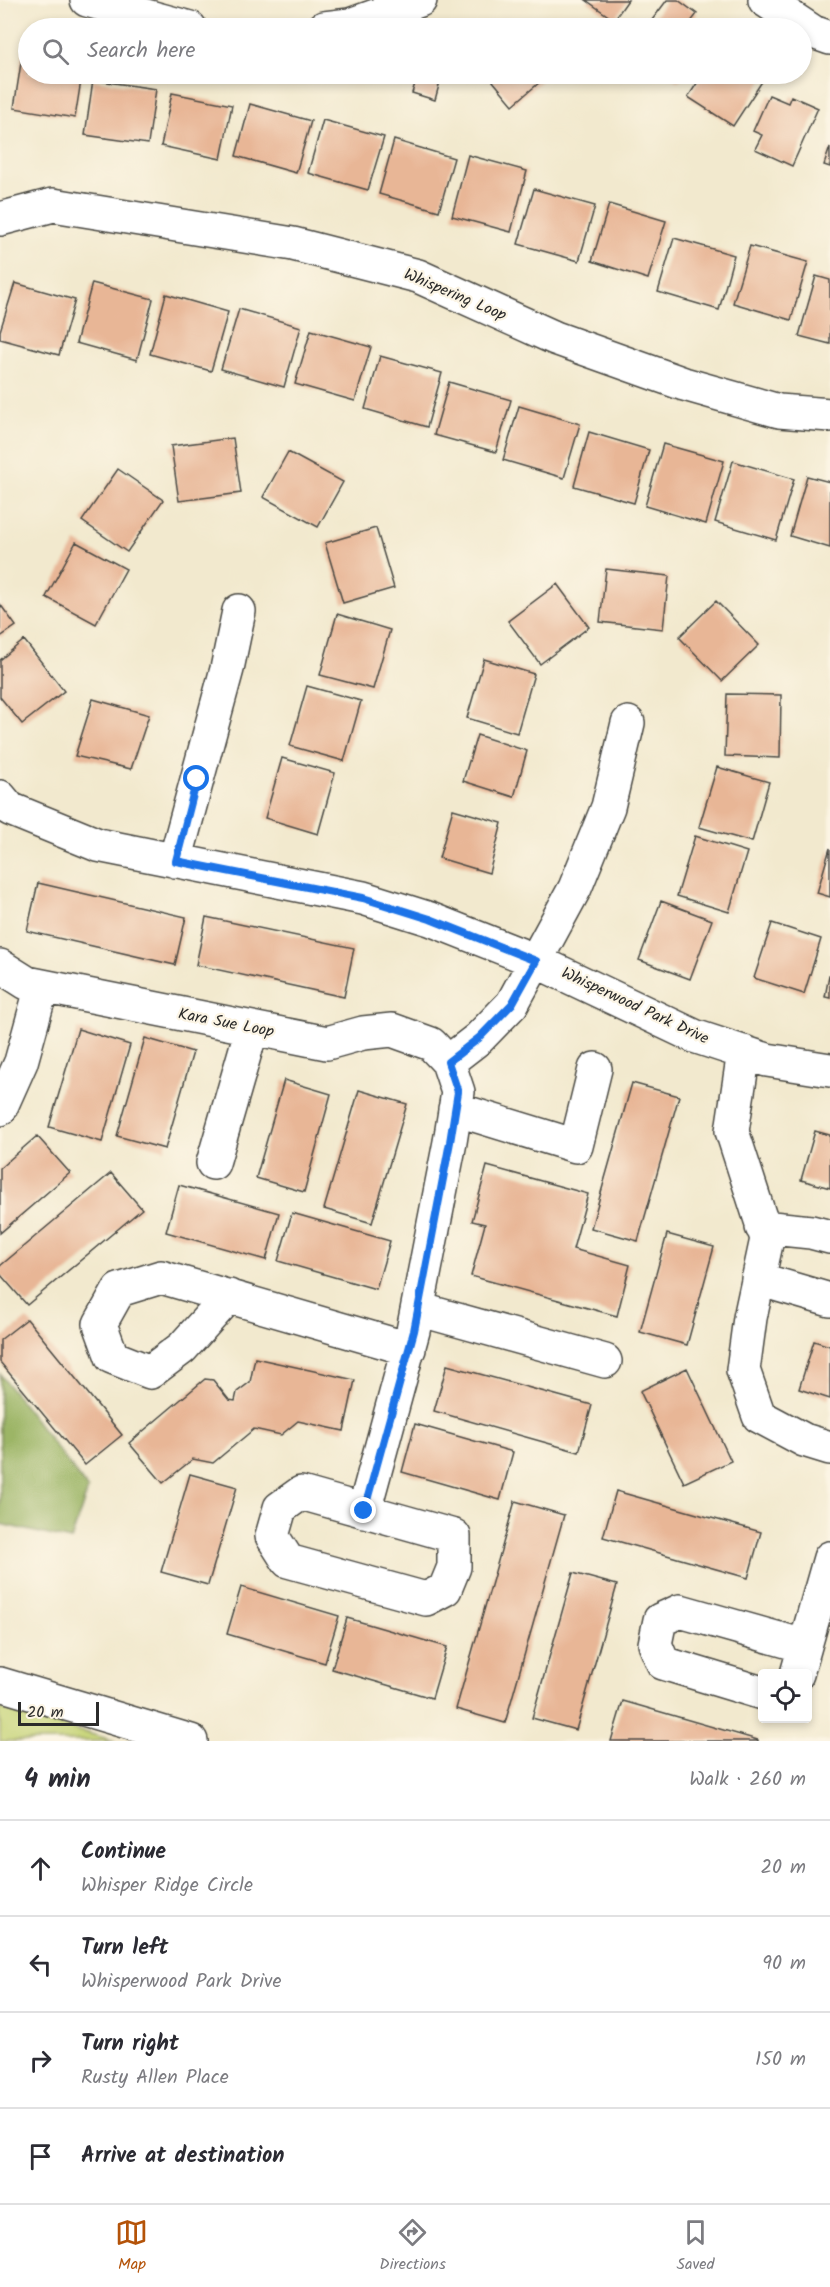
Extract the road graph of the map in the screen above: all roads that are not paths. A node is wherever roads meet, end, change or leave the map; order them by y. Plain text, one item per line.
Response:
1 (87, 0) edge
2 (420, 0) edge
3 (765, 0) edge
4 (153, 18) edge
5 (370, 18) edge
6 (792, 18) edge
7 (812, 31) edge
8 (830, 38) edge
9 (0, 219) edge
10 (830, 415) edge
11 (239, 611) dead end
12 (628, 723) dead end
13 (3, 809) edge
14 (176, 861) junction
15 (536, 961) junction
16 (0, 966) edge
17 (42, 986) junction
18 (252, 1028) junction
19 (744, 1052) junction
20 (448, 1062) junction
21 (595, 1069) dead end
22 (830, 1071) edge
23 (0, 1109) edge
24 (455, 1109) junction
25 (213, 1163) dead end
26 (762, 1227) junction
27 (830, 1237) edge
28 (758, 1279) junction
29 (229, 1296) dead end
30 (830, 1300) edge
31 (418, 1309) junction
32 (409, 1349) junction
33 (605, 1361) dead end
34 (830, 1448) edge
35 (364, 1511) junction
36 (830, 1558) edge
37 (800, 1660) edge
38 (0, 1684) edge
39 (758, 1692) edge
40 (191, 1741) edge

1 - 4 street
2 - 5 street
3 - 6 street
7 - 8 street
9 - 10 street, Whispering Loop
11 - 14 street
12 - 15 street
13 - 14 street, Whisperwood Park Drive
14 - 15 street, Whisperwood Park Drive
15 - 19 street, Whisperwood Park Drive
15 - 20 street
16 - 17 street, Kara Sue Loop
17 - 18 street, Kara Sue Loop
17 - 23 street
18 - 20 street, Kara Sue Loop
18 - 25 street
19 - 22 street, Whisperwood Park Drive
19 - 26 street
20 - 24 street
21 - 24 street
24 - 31 street
26 - 27 street
26 - 28 street
28 - 30 street
28 - 34 street
29 - 32 street
31 - 32 street
31 - 33 street
32 - 35 street
35 - 35 street
36 - 37 street
37 - 39 street
38 - 40 street

